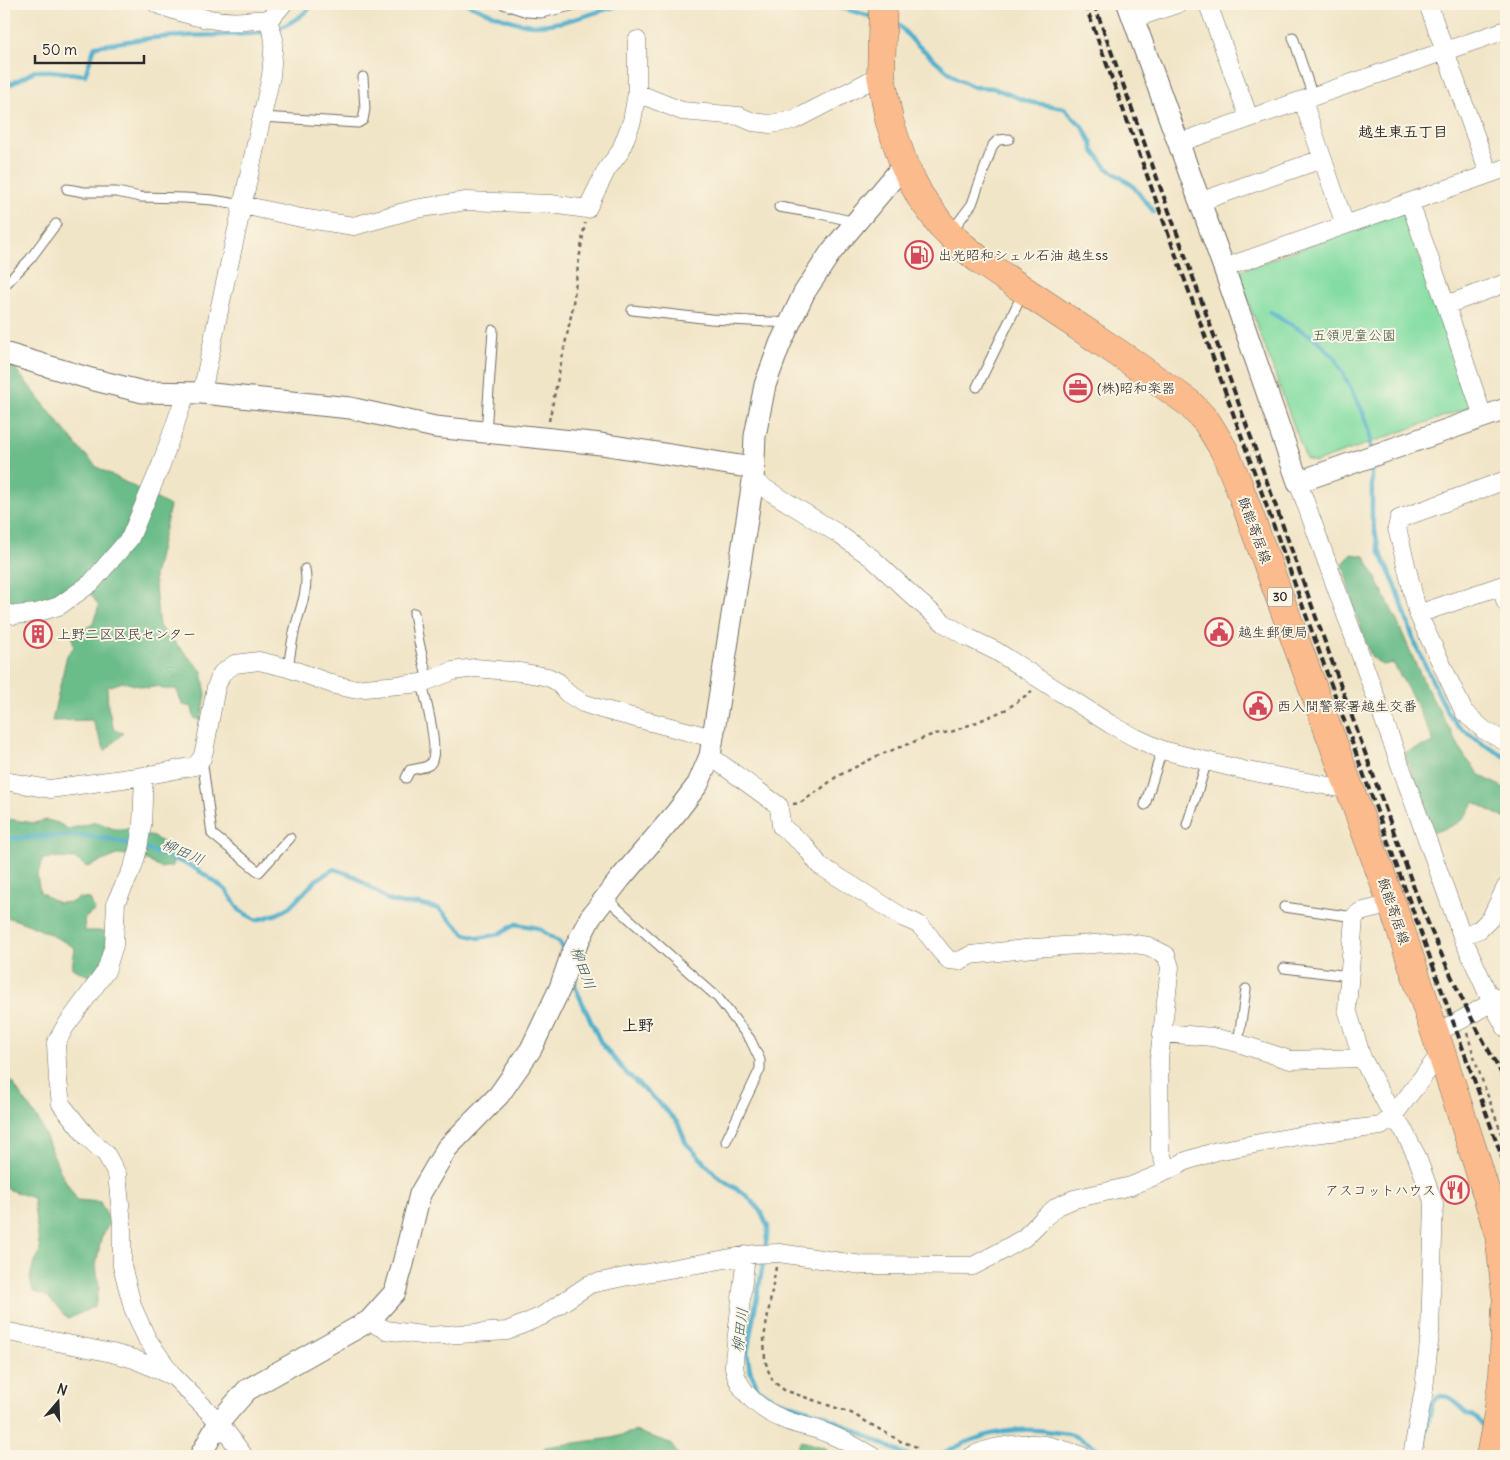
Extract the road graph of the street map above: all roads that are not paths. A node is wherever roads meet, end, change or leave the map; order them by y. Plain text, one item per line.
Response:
1 (156, 4) edge
2 (283, 4) edge
3 (503, 4) edge
4 (580, 4) edge
5 (1176, 4) edge
6 (1208, 4) edge
7 (1428, 4) edge
8 (881, 10) edge
9 (1131, 11) edge
10 (271, 28) junction
11 (1506, 30) edge
12 (1293, 37) dead end
13 (637, 40) dead end
14 (1445, 50) junction
15 (881, 75) junction
16 (363, 77) dead end
17 (637, 93) junction
18 (1308, 99) junction
19 (262, 117) junction
20 (1249, 118) junction
21 (1009, 139) dead end
22 (1178, 143) junction
23 (1322, 159) junction
24 (904, 165) junction
25 (1506, 168) edge
26 (1489, 174) junction
27 (67, 189) dead end
28 (1199, 202) junction
29 (1410, 203) junction
30 (243, 205) junction
31 (779, 207) dead end
32 (856, 222) junction
33 (56, 224) dead end
34 (1345, 225) junction
35 (949, 234) junction
36 (1224, 268) junction
37 (1506, 284) edge
38 (4, 286) edge
39 (1024, 290) junction
40 (1446, 305) junction
41 (632, 310) dead end
42 (790, 323) junction
43 (493, 330) dead end
44 (4, 353) edge
45 (977, 387) dead end
46 (194, 393) junction
47 (1506, 409) edge
48 (1483, 417) junction
49 (486, 433) junction
50 (753, 475) junction
51 (1506, 480) edge
52 (1298, 482) junction
53 (305, 569) dead end
54 (1504, 585) edge
55 (1506, 603) edge
56 (4, 612) edge
57 (414, 613) dead end
58 (1418, 614) junction
59 (288, 668) junction
60 (425, 682) junction
61 (1506, 742) edge
62 (711, 747) junction
63 (1162, 750) junction
64 (202, 758) junction
65 (1207, 761) junction
66 (144, 776) junction
67 (406, 778) dead end
68 (4, 781) edge
69 (1350, 790) junction
70 (1145, 806) dead end
71 (1187, 825) dead end
72 (290, 838) dead end
73 (1506, 887) edge
74 (605, 898) junction
75 (1392, 904) junction
76 (1284, 907) dead end
77 (1354, 917) junction
78 (1462, 936) junction
79 (1284, 968) dead end
80 (1349, 976) junction
81 (1246, 989) dead end
82 (1499, 998) edge
83 (1506, 1028) edge
84 (1163, 1033) junction
85 (1238, 1043) junction
86 (1438, 1043) junction
87 (1362, 1058) junction
88 (1393, 1116) junction
89 (726, 1141) dead end
90 (1167, 1171) junction
91 (746, 1255) junction
92 (1506, 1295) edge
93 (1506, 1305) edge
94 (370, 1321) junction
95 (4, 1332) edge
96 (173, 1376) junction
97 (219, 1422) junction
98 (1492, 1447) edge
99 (200, 1456) edge
100 (244, 1456) edge
101 (872, 1456) edge
102 (972, 1456) edge
103 (1082, 1456) edge
104 (1412, 1456) edge

1 - 10 street
2 - 10 street
3 - 4 lane
5 - 9 street
6 - 20 street
7 - 14 street
8 - 15 main road, 飯能寄居線 / 30
9 - 22 street
10 - 19 street
11 - 14 street
12 - 18 lane
13 - 17 street
14 - 18 street
14 - 26 street
15 - 17 street
15 - 24 main road, 飯能寄居線 / 30
16 - 19 lane
17 - 30 street
18 - 20 street
18 - 23 street
19 - 30 street
20 - 22 street
21 - 35 lane
22 - 28 street
23 - 28 street
23 - 34 street
24 - 32 street
24 - 35 main road, 飯能寄居線 / 30
25 - 26 street
26 - 29 street
27 - 30 lane
28 - 36 street
29 - 34 street
29 - 40 street
30 - 46 street
31 - 32 lane
32 - 42 street
33 - 38 lane
34 - 36 street
35 - 39 main road, 飯能寄居線 / 30
36 - 52 street
37 - 40 street
39 - 45 lane
39 - 69 main road, 飯能寄居線 / 30
40 - 48 street
41 - 42 lane
42 - 50 street
43 - 49 lane
44 - 46 street
46 - 49 street
46 - 56 street
47 - 48 street
48 - 52 street
49 - 50 street
50 - 62 street
50 - 63 street
51 - 58 street
52 - 78 street
53 - 59 lane
54 - 55 street
54 - 58 street
57 - 60 lane
58 - 61 street
59 - 60 street
59 - 64 street
60 - 62 street
60 - 67 lane
62 - 74 street
62 - 84 street
63 - 65 street
63 - 70 lane
64 - 66 street
64 - 72 lane
65 - 69 street
65 - 71 lane
66 - 68 street
66 - 96 street
69 - 75 main road, 飯能寄居線 / 30
73 - 78 street
74 - 89 lane
74 - 94 street
75 - 77 street
75 - 86 main road, 飯能寄居線 / 30
76 - 77 lane
77 - 80 street
78 - 82 street
79 - 80 lane
80 - 87 street
81 - 85 lane
82 - 83 street
82 - 86 street
84 - 85 street
84 - 90 street
85 - 87 street
86 - 88 street
86 - 92 main road, 飯能寄居線 / 30
87 - 88 street
88 - 90 street
88 - 104 street
90 - 91 street
91 - 94 street
91 - 101 street
93 - 98 main road
94 - 97 street
95 - 96 street
96 - 97 street
97 - 99 street
97 - 100 street
102 - 103 street

